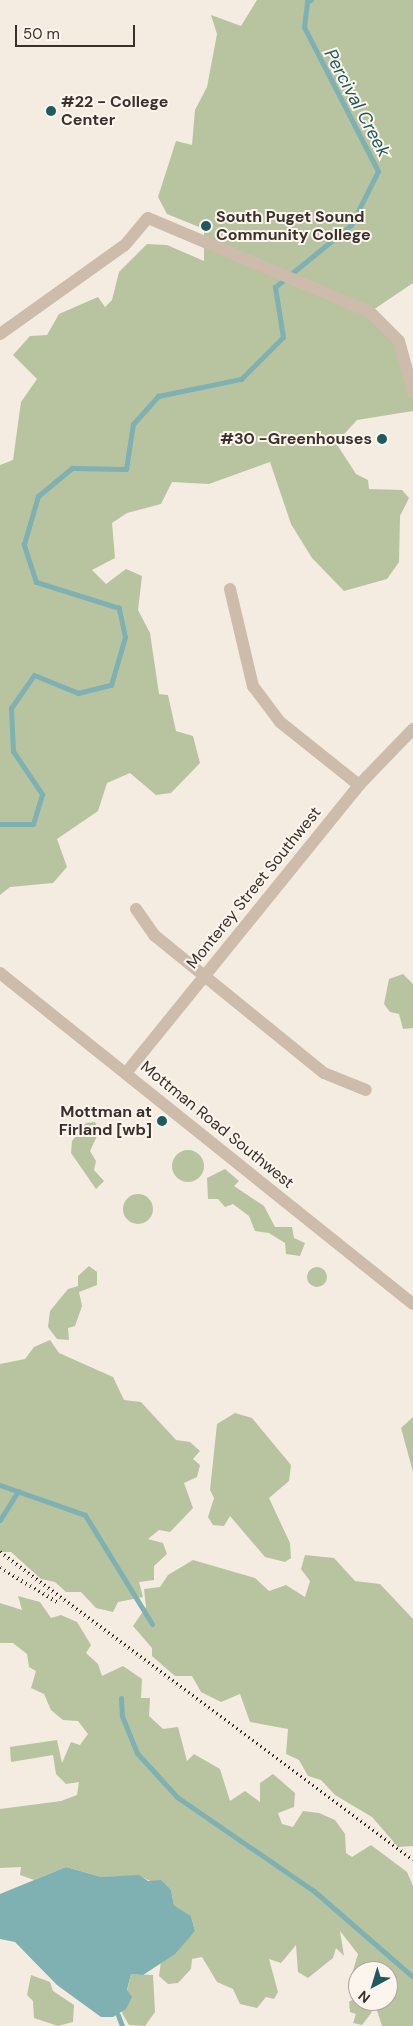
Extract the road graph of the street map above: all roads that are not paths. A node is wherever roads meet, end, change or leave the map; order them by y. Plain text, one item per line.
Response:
1 (0, 334) edge
2 (413, 392) edge
3 (230, 589) dead end
4 (413, 729) edge
5 (359, 785) junction
6 (136, 909) dead end
7 (0, 973) edge
8 (203, 975) junction
9 (126, 1072) junction
10 (366, 1090) dead end
11 (413, 1304) edge

1 - 2 street
3 - 5 street
4 - 5 street, Monterey Street Southwest
5 - 8 street, Monterey Street Southwest
6 - 8 street
7 - 9 street, Mottman Road Southwest
8 - 9 street, Monterey Street Southwest
8 - 10 street
9 - 11 street, Mottman Road Southwest

